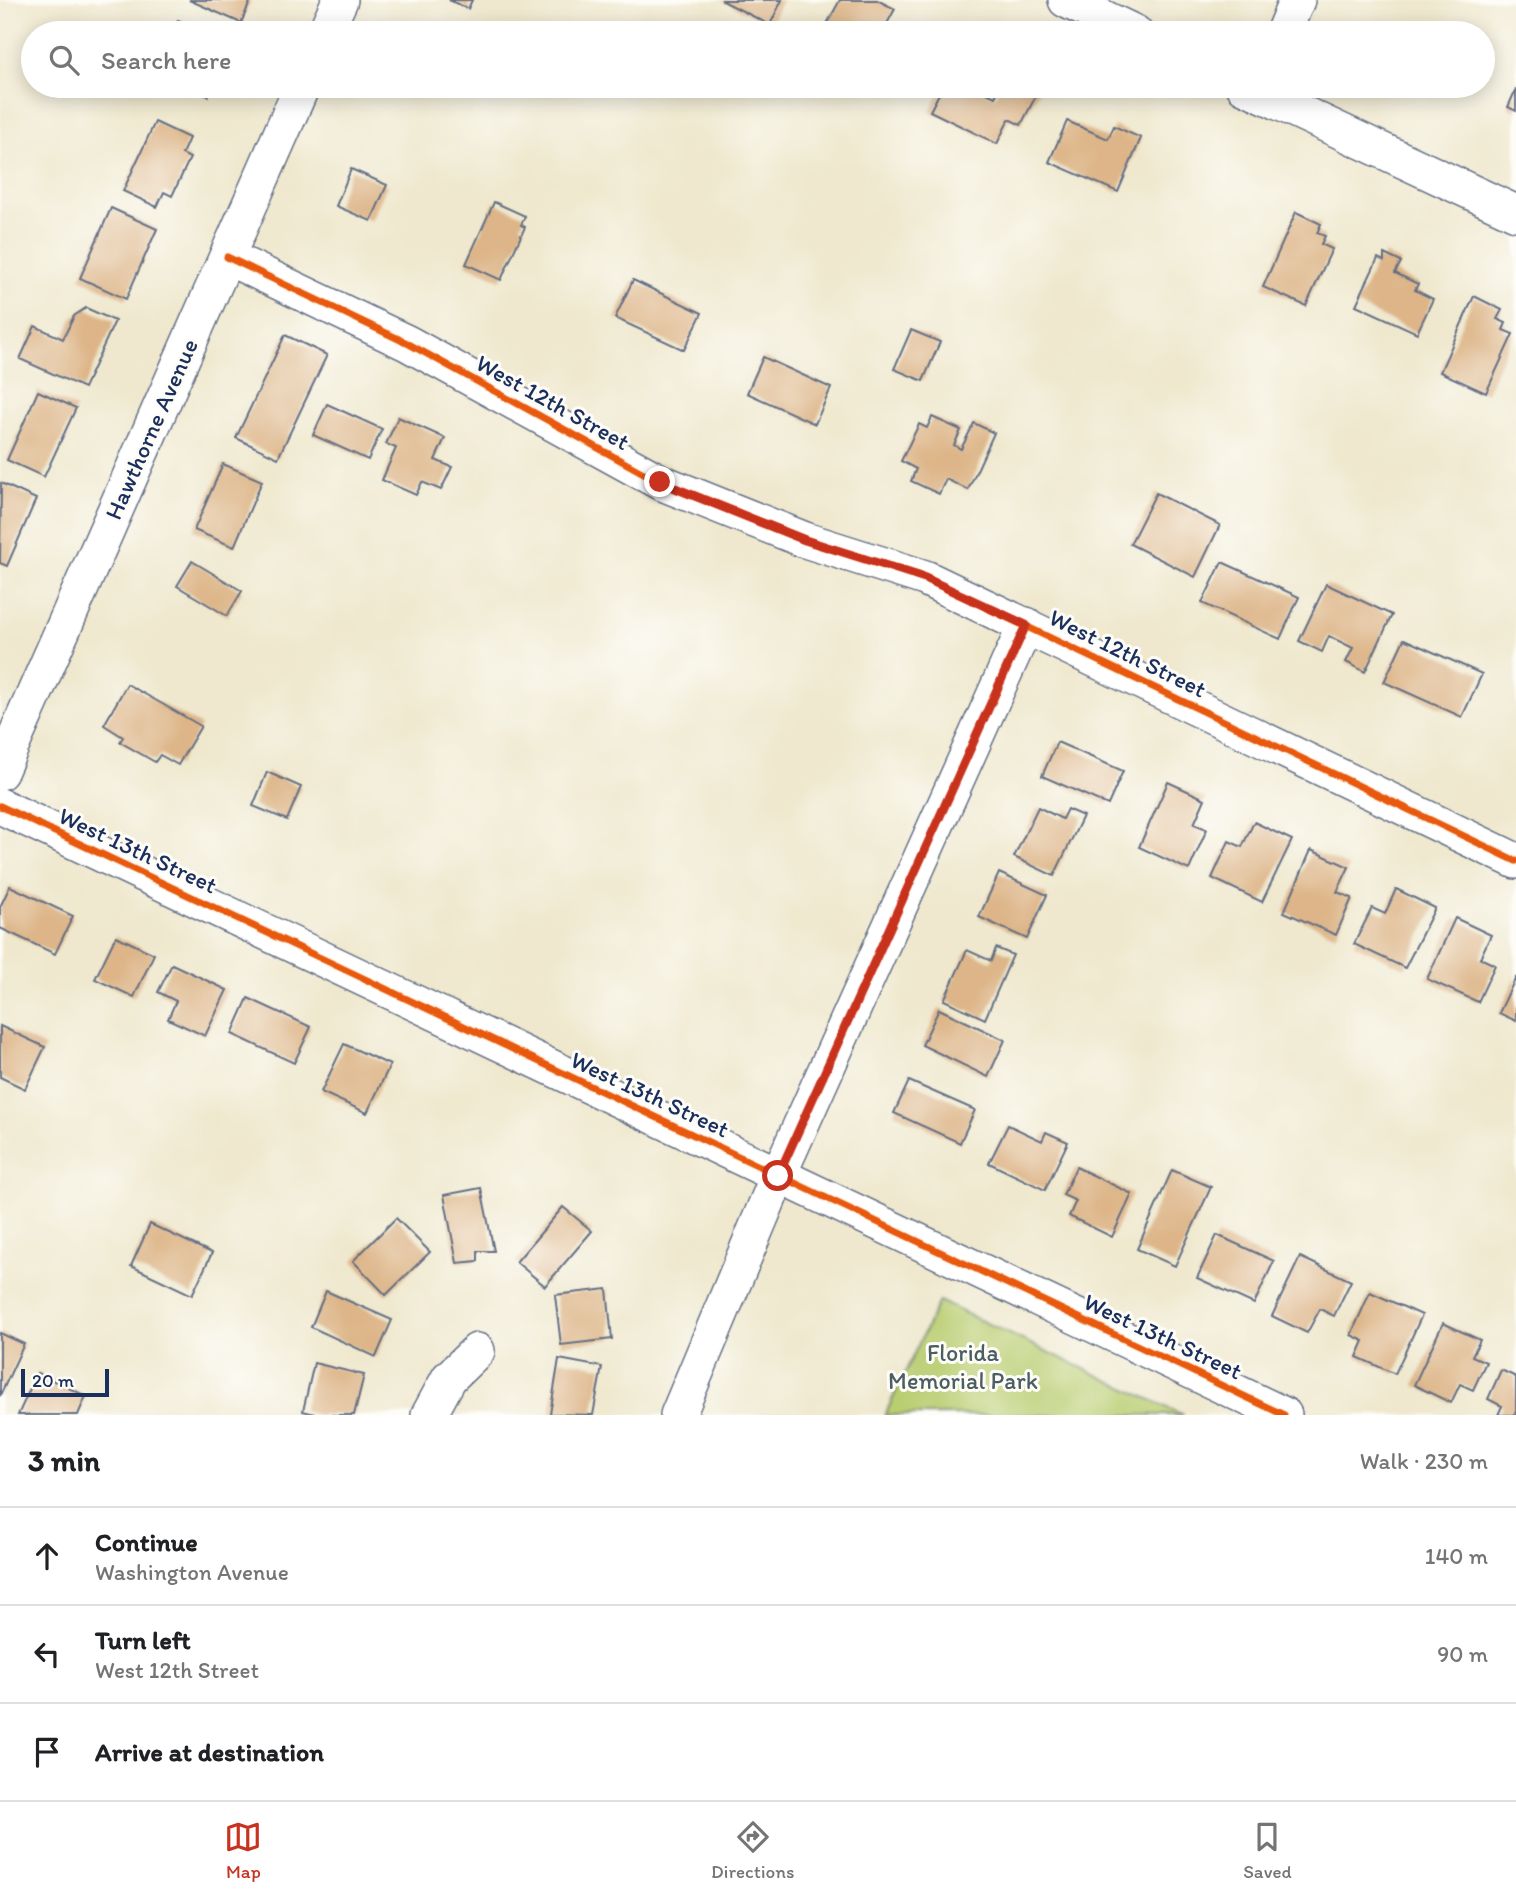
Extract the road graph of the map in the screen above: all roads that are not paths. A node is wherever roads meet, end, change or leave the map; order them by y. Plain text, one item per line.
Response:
1 (340, 0) edge
2 (1066, 0) edge
3 (1297, 0) edge
4 (330, 21) edge
5 (1110, 21) edge
6 (1288, 21) edge
7 (297, 98) edge
8 (1274, 98) edge
9 (1516, 213) edge
10 (227, 257) junction
11 (1026, 625) junction
12 (0, 772) edge
13 (0, 806) edge
14 (1516, 861) edge
15 (778, 1176) junction
16 (477, 1351) dead end
17 (429, 1415) edge
18 (678, 1415) edge
19 (1284, 1415) edge

1 - 4 street
2 - 5 street
3 - 6 street
7 - 10 street, Hawthorne Avenue
8 - 9 street
10 - 11 street, West 12th Street
10 - 12 street, Hawthorne Avenue
11 - 14 street, West 12th Street
11 - 15 street
13 - 15 street, West 13th Street
15 - 18 street
15 - 19 street, West 13th Street
16 - 17 street

